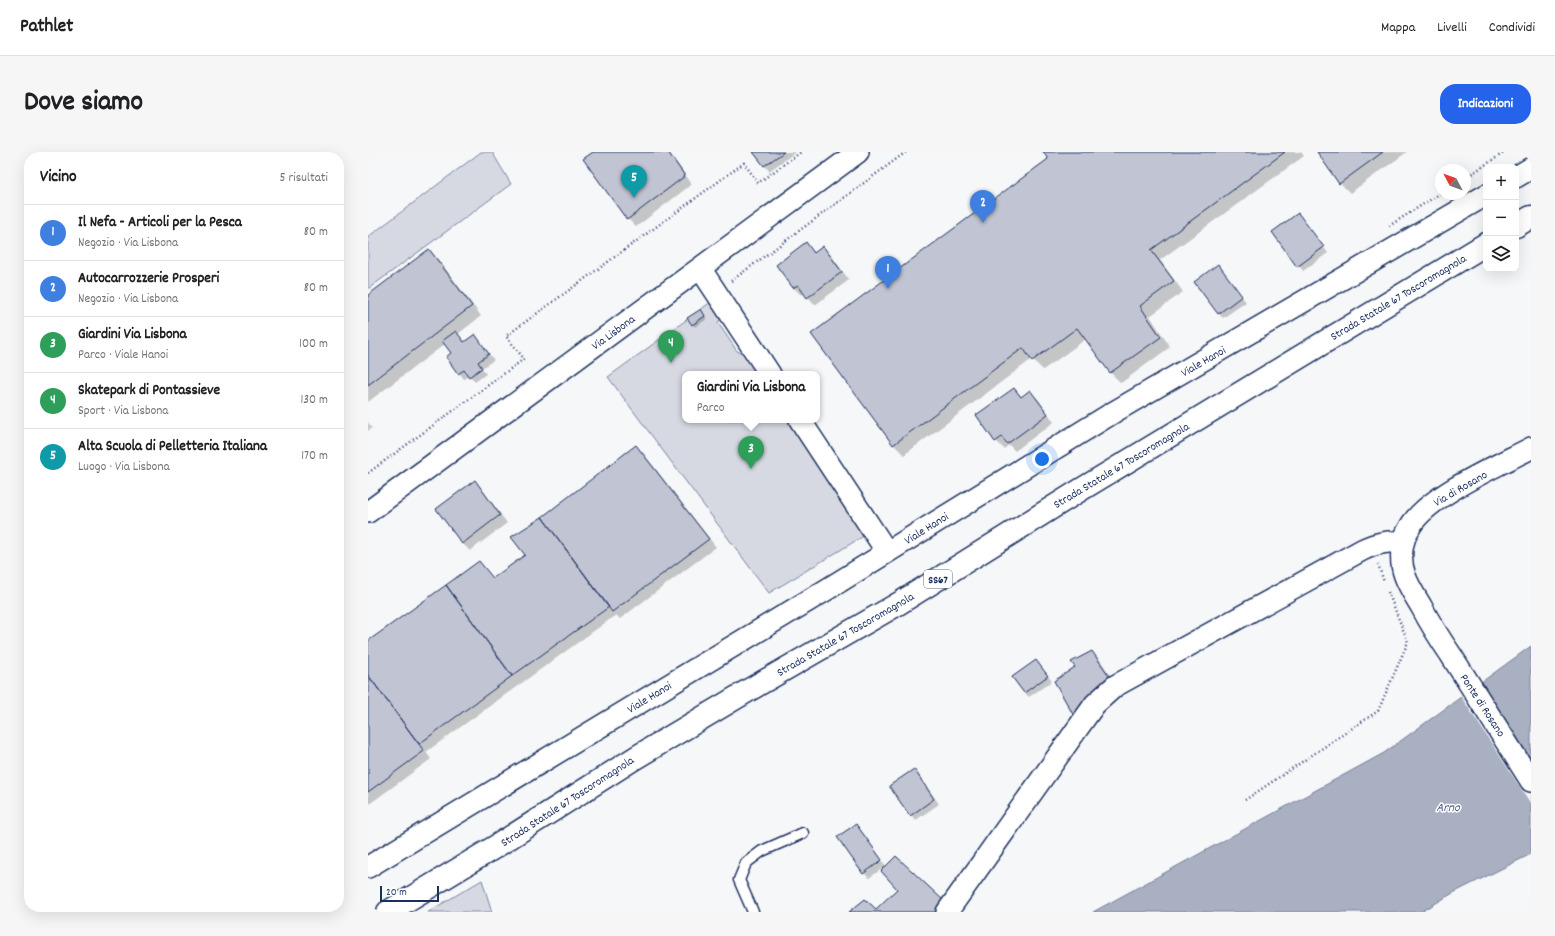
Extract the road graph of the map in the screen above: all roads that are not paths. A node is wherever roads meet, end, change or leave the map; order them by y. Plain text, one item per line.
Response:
1 (858, 152) edge
2 (1531, 168) edge
3 (1519, 175) edge
4 (1483, 197) edge
5 (1531, 217) edge
6 (1519, 224) edge
7 (1483, 246) edge
8 (700, 268) junction
9 (768, 371) edge
10 (802, 423) edge
11 (1531, 448) edge
12 (368, 512) edge
13 (1403, 542) junction
14 (887, 552) junction
15 (1435, 630) joint
16 (1531, 781) edge
17 (803, 833) dead end
18 (368, 866) edge
19 (388, 912) edge
20 (753, 912) edge
21 (947, 912) edge

1 - 8 street, Via Lisbona
2 - 3 street
4 - 14 street, Viale Hanoi
5 - 6 main road
7 - 19 main road, Strada Statale 67 Toscoromagnola / SS67
8 - 9 street
8 - 12 street, Via Lisbona
10 - 14 street
11 - 13 street, Via di Rosano
13 - 15 street, Via di Rosano
13 - 21 street
14 - 18 street, Viale Hanoi
15 - 16 street, Ponte di Rosano
17 - 20 lane

